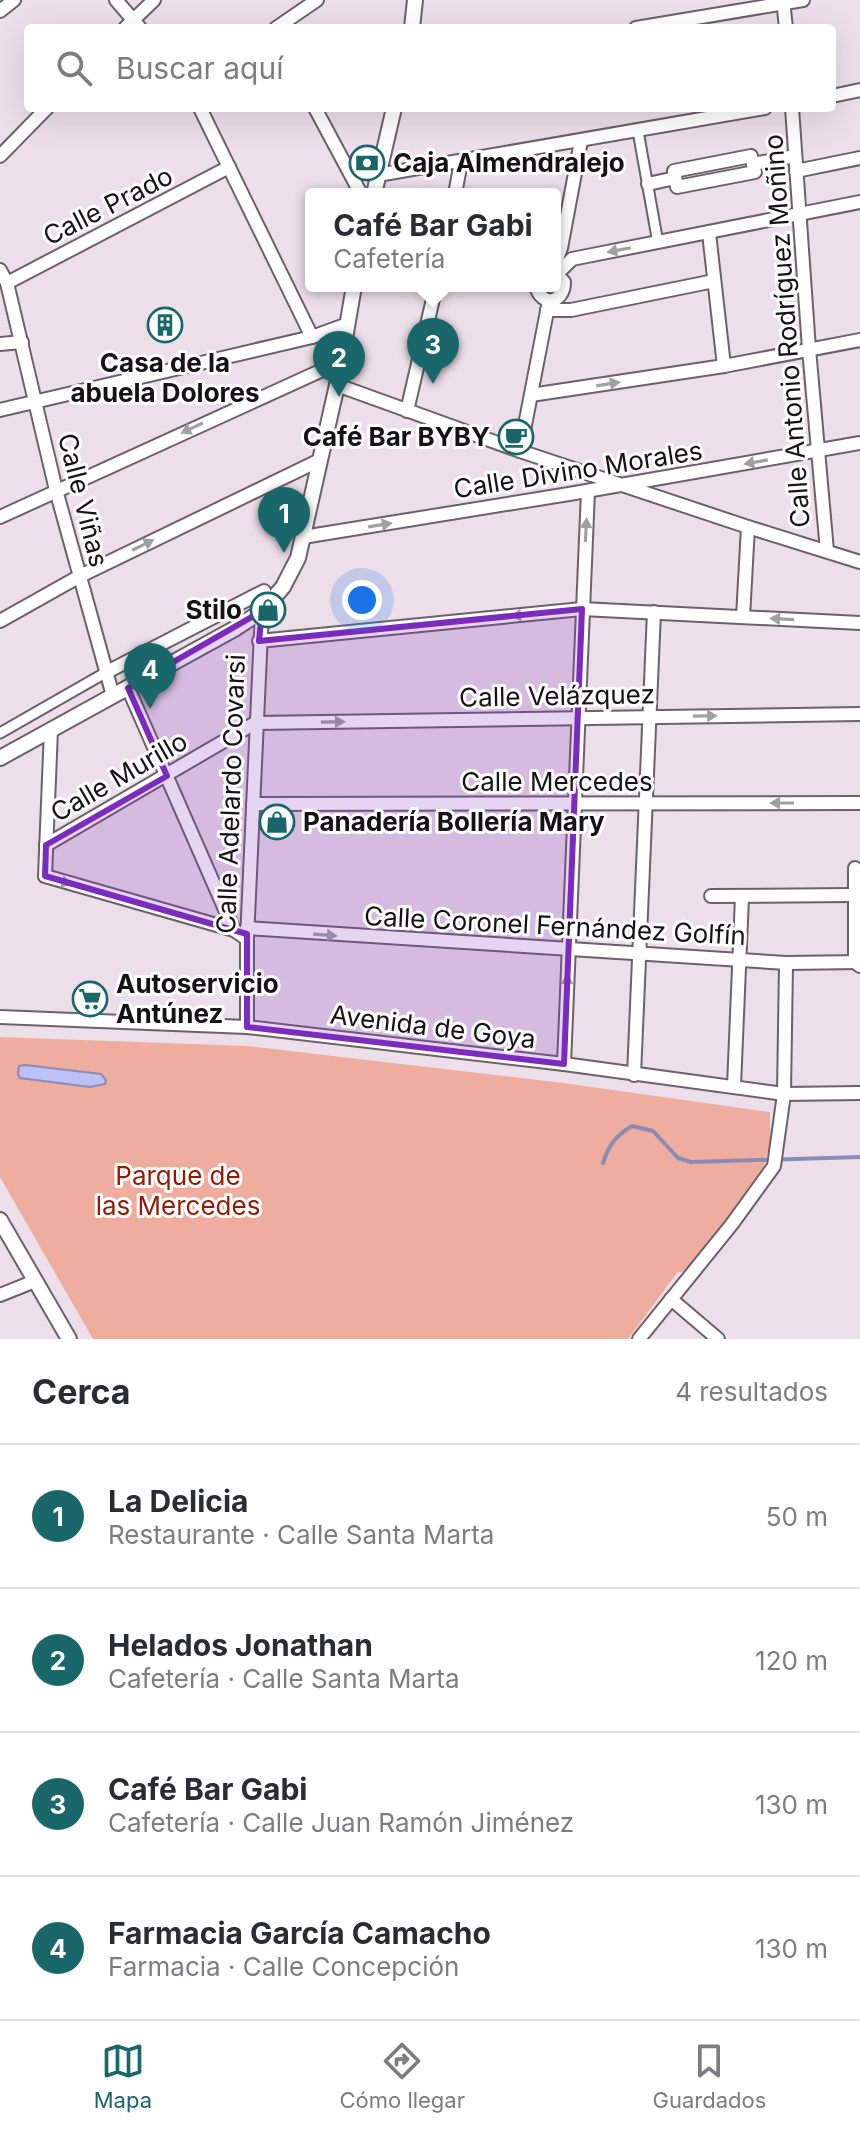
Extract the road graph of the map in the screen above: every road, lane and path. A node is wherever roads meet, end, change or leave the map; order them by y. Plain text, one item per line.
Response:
1 (14, 0) edge
2 (116, 0) edge
3 (154, 0) edge
4 (317, 0) edge
5 (415, 0) edge
6 (803, 0) edge
7 (783, 2) edge
8 (0, 11) edge
9 (131, 24) edge
10 (133, 24) edge
11 (282, 24) edge
12 (412, 24) edge
13 (659, 24) edge
14 (786, 24) edge
15 (860, 90) edge
16 (836, 95) edge
17 (43, 112) edge
18 (202, 112) edge
19 (317, 112) edge
20 (393, 112) edge
21 (743, 112) edge
22 (792, 112) edge
23 (638, 131) junction
24 (581, 141) junction
25 (0, 156) edge
26 (795, 156) junction
27 (860, 158) edge
28 (461, 162) junction
29 (229, 167) junction
30 (796, 171) junction
31 (378, 175) junction
32 (648, 184) junction
33 (358, 188) edge
34 (375, 188) edge
35 (456, 188) edge
36 (860, 202) edge
37 (798, 214) junction
38 (709, 233) junction
39 (658, 243) junction
40 (561, 248) edge
41 (561, 267) edge
42 (3, 276) edge
43 (714, 281) junction
44 (353, 292) edge
45 (435, 292) edge
46 (538, 292) edge
47 (561, 292) edge
48 (552, 303) junction
49 (345, 325) junction
50 (312, 337) junction
51 (860, 340) edge
52 (22, 342) junction
53 (0, 344) edge
54 (809, 349) junction
55 (340, 362) junction
56 (724, 366) junction
57 (337, 385) junction
58 (531, 395) junction
59 (35, 400) junction
60 (0, 410) edge
61 (407, 411) junction
62 (860, 443) edge
63 (819, 450) junction
64 (520, 451) junction
65 (320, 460) junction
66 (620, 483) junction
67 (56, 490) junction
68 (588, 491) junction
69 (0, 517) edge
70 (748, 527) junction
71 (303, 537) junction
72 (827, 551) junction
73 (860, 562) edge
74 (80, 576) junction
75 (264, 591) dead end
76 (582, 609) junction
77 (262, 611) junction
78 (654, 612) junction
79 (743, 617) junction
80 (0, 621) edge
81 (860, 623) edge
82 (259, 641) junction
83 (105, 673) junction
84 (128, 688) junction
85 (113, 696) junction
86 (860, 714) edge
87 (650, 717) junction
88 (577, 718) junction
89 (255, 723) junction
90 (51, 730) junction
91 (0, 733) edge
92 (0, 758) edge
93 (167, 776) junction
94 (860, 803) edge
95 (253, 804) junction
96 (575, 804) junction
97 (646, 804) junction
98 (46, 845) junction
99 (855, 868) dead end
100 (854, 895) junction
101 (711, 896) dead end
102 (742, 897) junction
103 (248, 910) junction
104 (224, 911) junction
105 (234, 930) junction
106 (247, 934) junction
107 (569, 950) junction
108 (639, 953) junction
109 (739, 959) junction
110 (786, 963) junction
111 (858, 963) edge
112 (0, 1017) edge
113 (247, 1027) junction
114 (564, 1064) junction
115 (634, 1075) junction
116 (734, 1086) junction
117 (860, 1093) edge
118 (784, 1094) junction
119 (0, 1220) edge
120 (35, 1281) junction
121 (0, 1295) edge
122 (671, 1299) junction
123 (69, 1339) edge
124 (639, 1339) edge
125 (718, 1339) edge

1 - 8 street
2 - 9 street
3 - 10 street
4 - 11 street
5 - 12 street
6 - 7 street
7 - 13 street
7 - 14 street
15 - 16 street
17 - 25 street
18 - 29 street
19 - 33 street
20 - 31 street
21 - 23 street
22 - 26 street, Calle Antonio Rodríguez Moñino
23 - 24 street
23 - 32 street
24 - 28 street
24 - 40 street
26 - 30 street, Calle Antonio Rodríguez Moñino
26 - 32 street
27 - 30 street
28 - 31 street
28 - 35 street
29 - 42 street, Calle Prado
29 - 50 street
30 - 37 street, Calle Antonio Rodríguez Moñino
31 - 34 street
32 - 39 street
36 - 37 street
37 - 38 street
37 - 54 street, Calle Antonio Rodríguez Moñino
38 - 39 street
38 - 43 street
39 -> 41 street
42 - 52 street, Calle Viñas
43 - 48 street
43 - 56 street
44 - 49 street
45 - 61 street
46 - 48 street
47 - 48 street
48 - 58 street
49 - 50 street
49 - 55 street
50 - 59 street
51 - 54 street
52 - 53 street
52 - 59 street, Calle Viñas
54 - 56 street
54 - 63 street, Calle Antonio Rodríguez Moñino
55 - 57 street
55 -> 67 street
58 -> 56 street
57 - 61 street
57 - 65 street
58 - 64 street
59 - 60 street
59 - 67 street, Calle Viñas
61 - 64 street
62 - 63 street, Calle Divino Morales
63 -> 66 street, Calle Divino Morales
63 - 72 street, Calle Antonio Rodríguez Moñino
64 - 66 street
65 - 71 street
74 -> 65 street
66 - 68 street, Calle Divino Morales
66 - 70 street
67 - 69 street
67 - 74 street, Calle Viñas
71 -> 68 street, Calle Divino Morales
76 -> 68 street
70 - 72 street
70 - 79 street
71 - 77 street
72 - 73 street
74 - 80 street
74 - 83 street, Calle Viñas
75 - 83 street
76 - 78 street
76 -> 82 street
76 - 88 street
77 - 82 street, Calle Adelardo Covarsi
77 - 84 street
78 - 79 street
78 - 87 street
81 -> 79 street
82 - 89 street, Calle Adelardo Covarsi
83 - 85 street, Calle Viñas
83 - 91 street
84 - 85 street
84 - 93 street
85 - 90 street
87 -> 86 street, Calle Velázquez
87 - 88 street, Calle Velázquez
87 - 97 street
89 -> 88 street, Calle Velázquez
88 - 96 street
89 - 93 street, Calle Murillo
89 - 95 street, Calle Adelardo Covarsi
90 - 92 street
90 - 98 street
93 - 98 street, Calle Murillo
93 - 104 street
94 -> 97 street, Calle Mercedes
95 - 96 street, Calle Mercedes
95 - 103 street, Calle Adelardo Covarsi
96 - 97 street, Calle Mercedes
96 - 107 street
97 - 108 street
98 -> 105 street
99 - 100 street
100 - 102 street
100 - 111 street
101 - 102 street
102 - 109 street
103 - 104 street
103 - 106 street, Calle Adelardo Covarsi
104 - 105 street
105 - 106 street
106 -> 107 street, Calle Coronel Fernández Golfín
106 - 113 street, Calle Adelardo Covarsi
107 - 108 street, Calle Coronel Fernández Golfín
114 -> 107 street
108 - 109 street, Calle Coronel Fernández Golfín
108 - 115 street
109 - 110 street, Calle Coronel Fernández Golfín
109 - 116 street
110 - 111 street, Calle Coronel Fernández Golfín
110 - 118 street
112 - 113 street, Avenida de Goya
113 - 114 street, Avenida de Goya
114 - 115 street, Avenida de Goya
115 - 116 street, Avenida de Goya
116 - 118 street, Avenida de Goya
117 - 118 street, Avenida de Goya
118 - 122 street
119 - 120 street
120 - 121 street
120 - 123 street
122 - 124 street
122 - 125 street

